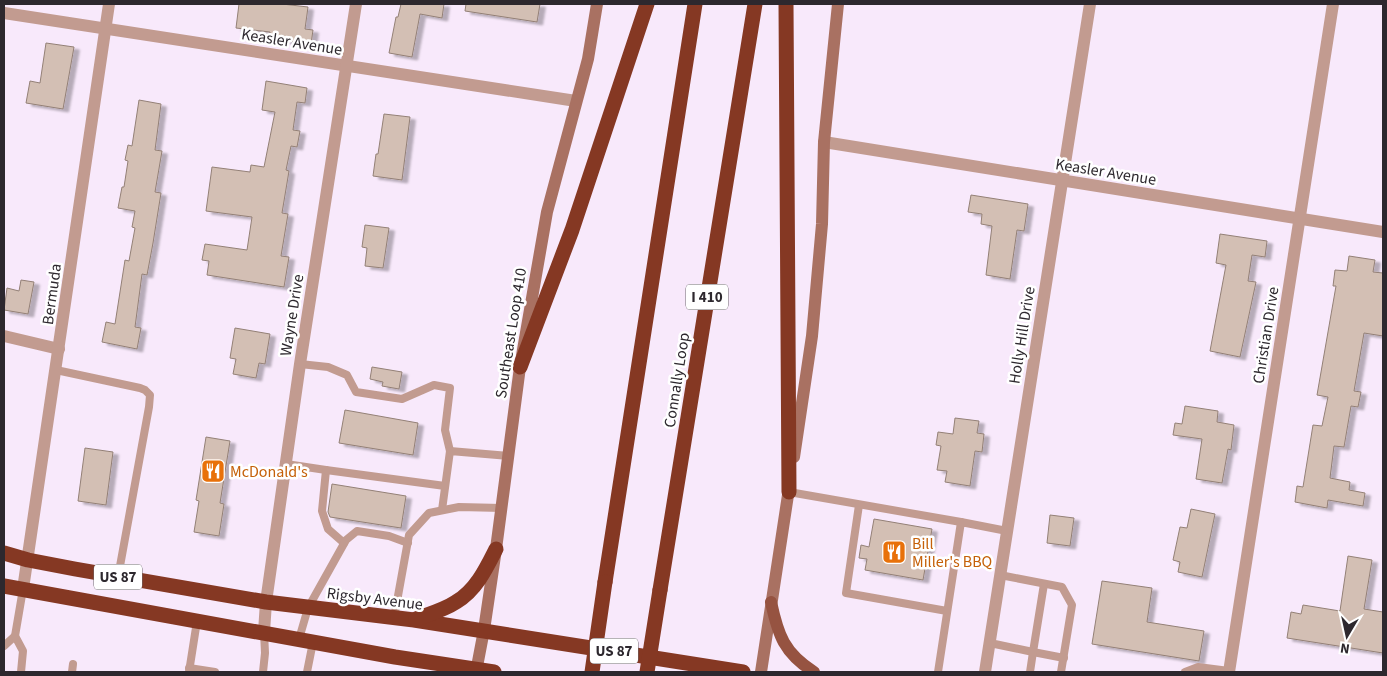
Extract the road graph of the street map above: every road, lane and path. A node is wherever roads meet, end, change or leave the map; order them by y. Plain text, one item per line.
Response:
1 (110, 4) edge
2 (356, 4) edge
3 (597, 4) edge
4 (647, 4) edge
5 (695, 4) edge
6 (754, 4) edge
7 (786, 4) edge
8 (838, 4) edge
9 (1090, 4) edge
10 (1333, 4) edge
11 (4, 12) edge
12 (106, 29) junction
13 (346, 66) junction
14 (576, 101) junction
15 (824, 142) junction
16 (1062, 180) junction
17 (1299, 218) junction
18 (1383, 232) edge
19 (4, 336) edge
20 (59, 349) junction
21 (300, 364) junction
22 (520, 367) junction
23 (56, 370) junction
24 (450, 451) junction
25 (509, 456) junction
26 (286, 464) junction
27 (326, 470) junction
28 (445, 486) junction
29 (789, 492) junction
30 (860, 505) junction
31 (502, 508) junction
32 (442, 510) junction
33 (961, 522) junction
34 (1007, 531) junction
35 (344, 543) junction
36 (408, 543) junction
37 (496, 550) junction
38 (4, 552) edge
39 (28, 560) junction
40 (1000, 575) junction
41 (118, 576) junction
42 (1044, 584) junction
43 (4, 586) edge
44 (23, 590) junction
45 (266, 602) junction
46 (770, 602) junction
47 (308, 608) junction
48 (947, 611) junction
49 (394, 618) junction
50 (414, 620) junction
51 (197, 621) junction
52 (484, 630) junction
53 (264, 632) junction
54 (15, 636) junction
55 (306, 641) junction
56 (990, 644) junction
57 (4, 646) edge
58 (1033, 652) junction
59 (395, 657) junction
60 (1064, 658) junction
61 (189, 670) edge
62 (476, 671) edge
63 (21, 672) edge
64 (215, 672) edge
65 (264, 672) edge
66 (307, 672) edge
67 (416, 672) edge
68 (494, 672) edge
69 (592, 672) edge
70 (647, 672) edge
71 (743, 672) edge
72 (761, 672) edge
73 (814, 672) edge
74 (938, 672) edge
75 (985, 672) edge
76 (1030, 672) edge
77 (1062, 672) edge
78 (1185, 672) edge
79 (1229, 672) edge

1 - 12 street, Bermuda
2 - 13 street, Wayne Drive
3 - 14 main road, Southeast Loop 410
4 - 22 highway
5 - 69 highway, bridge
6 - 70 highway, Connally Loop / I 410, bridge
7 - 29 highway
8 - 15 main road
9 - 16 street, Holly Hill Drive
10 - 17 street, Christian Drive
11 - 12 street, Keasler Avenue
12 - 13 street, Keasler Avenue
12 - 20 street, Bermuda
13 - 14 street, Keasler Avenue
13 - 21 street, Wayne Drive
14 - 22 main road, Southeast Loop 410
15 - 16 street, Keasler Avenue
15 - 29 main road
16 - 17 street, Keasler Avenue
16 - 34 street, Holly Hill Drive
17 - 18 street, Keasler Avenue
17 - 79 street, Christian Drive
19 - 20 street
20 - 23 street, Bermuda
21 - 24 lane
21 - 26 street, Wayne Drive
22 - 25 main road, Southeast Loop 410
23 - 39 street, Bermuda
23 - 41 lane
24 - 25 lane
24 - 28 lane
25 - 31 main road, Southeast Loop 410
26 - 27 lane
26 - 45 street, Wayne Drive
27 - 28 lane
27 - 35 lane
28 - 32 lane
29 - 30 lane
29 - 46 main road
30 - 33 lane
30 - 48 lane
31 - 32 lane
31 - 37 main road, Southeast Loop 410
32 - 36 lane
33 - 34 lane
33 - 48 lane
34 - 40 street, Holly Hill Drive
35 - 36 lane
35 - 47 lane
36 - 49 lane
37 - 50 highway
37 - 52 main road, Southeast Loop 410
38 - 39 highway, Rigsby Avenue / US 87
39 - 41 highway, Rigsby Avenue / US 87
39 - 44 street, Bermuda
40 - 42 lane
40 - 56 street, Holly Hill Drive
41 - 45 highway, Rigsby Avenue / US 87
42 - 58 lane
42 - 60 lane
43 - 44 highway, US 87
44 - 51 highway, US 87
44 - 54 lane
45 - 47 highway, Rigsby Avenue / US 87
45 - 53 street, Wayne Drive
46 - 72 main road
46 - 73 main road
47 - 49 highway, Rigsby Avenue / US 87
47 - 55 lane
48 - 74 lane
49 - 50 highway, Rigsby Avenue / US 87
50 - 52 highway, Rigsby Avenue / US 87
51 - 53 highway, US 87
51 - 61 lane
52 - 62 main road, Southeast Loop 410
52 - 71 highway, Rigsby Avenue / US 87
53 - 55 highway, US 87
53 - 65 lane
54 - 57 lane
54 - 63 lane
55 - 59 highway, US 87
55 - 66 lane
56 - 58 lane
56 - 75 street, Holly Hill Drive
58 - 60 lane
58 - 76 lane
59 - 62 highway, US 87
59 - 67 highway
60 - 77 lane
61 - 64 lane
62 - 68 highway, US 87
78 - 79 lane

